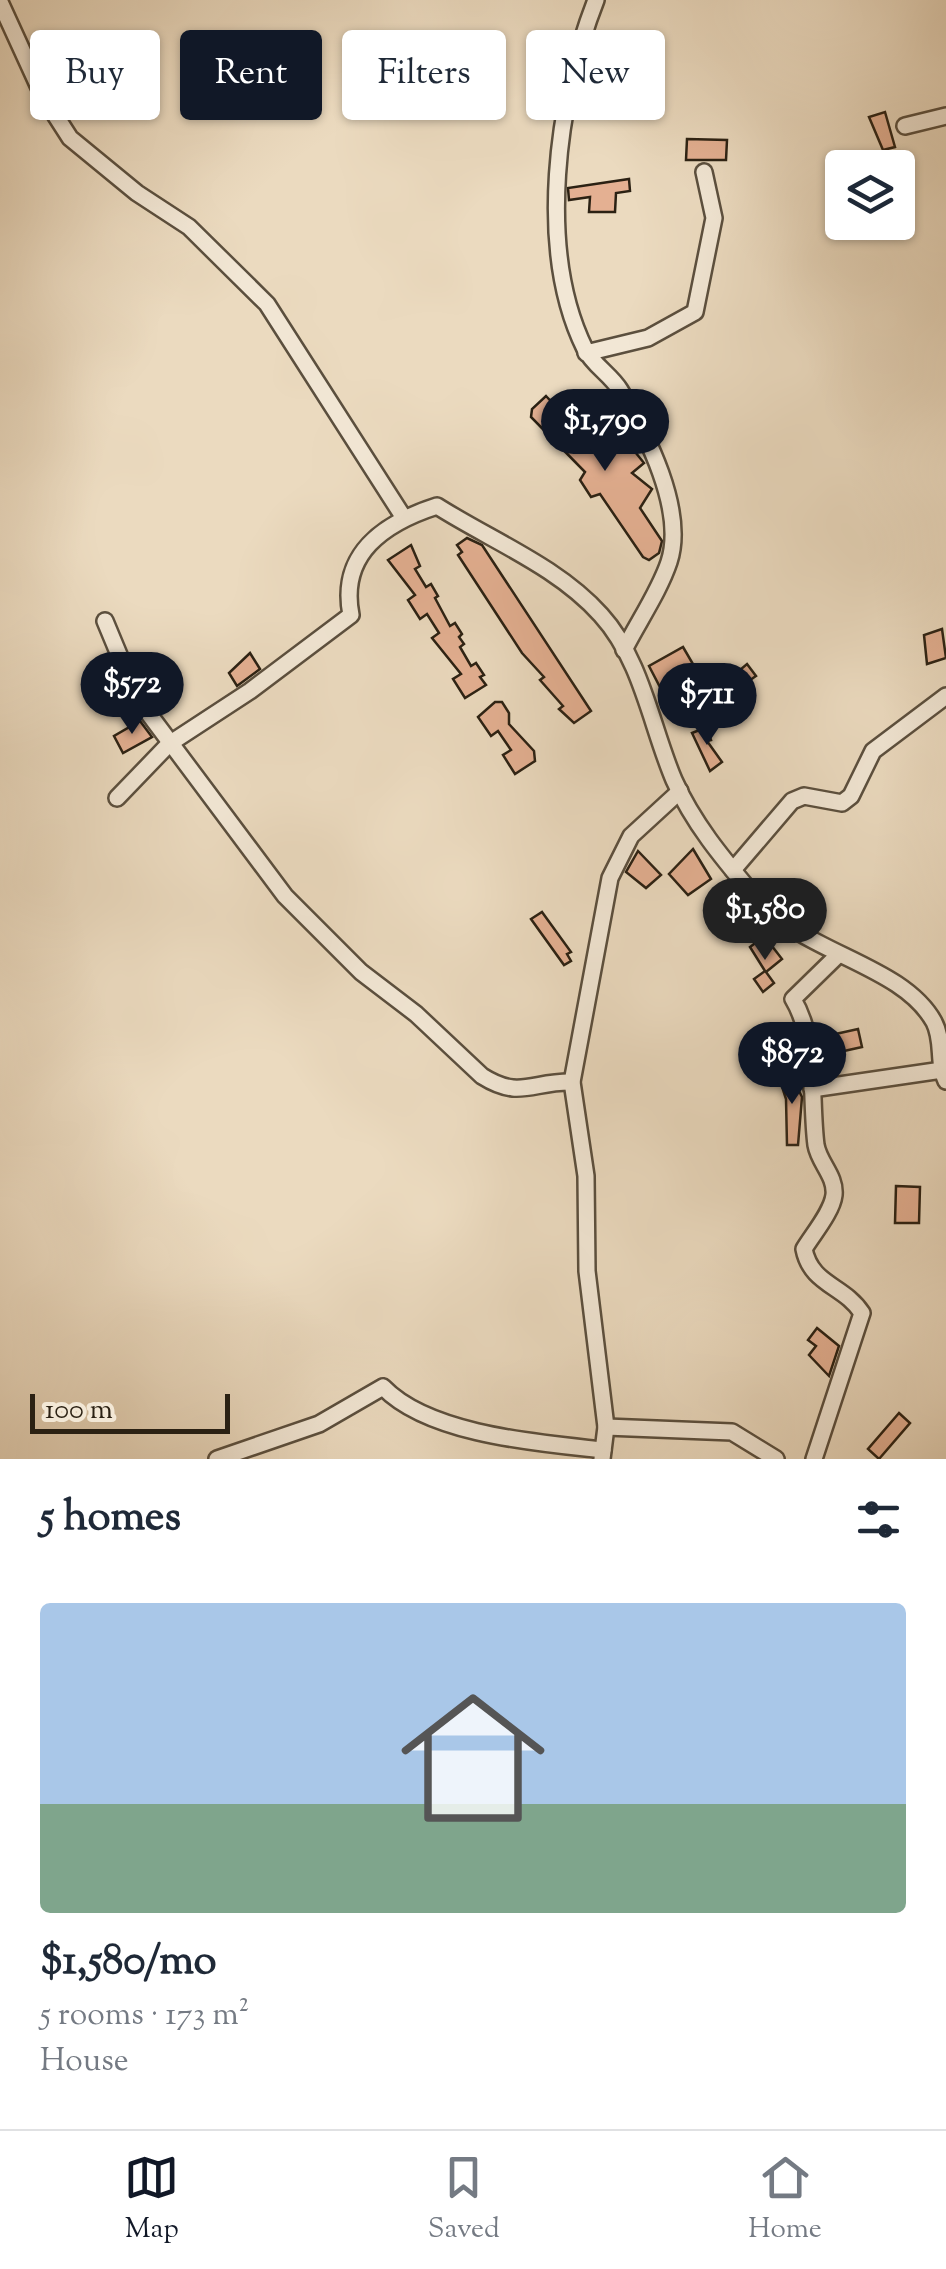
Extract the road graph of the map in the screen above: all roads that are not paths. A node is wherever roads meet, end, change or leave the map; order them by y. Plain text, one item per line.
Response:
1 (596, 0) edge
2 (0, 2) edge
3 (946, 116) edge
4 (905, 126) dead end
5 (704, 172) dead end
6 (586, 352) junction
7 (404, 518) junction
8 (105, 620) dead end
9 (624, 650) junction
10 (946, 696) edge
11 (169, 744) junction
12 (680, 791) junction
13 (116, 798) dead end
14 (733, 870) junction
15 (837, 956) junction
16 (944, 1076) edge
17 (572, 1082) junction
18 (812, 1089) junction
19 (606, 1426) junction
20 (602, 1454) edge
21 (217, 1459) edge
22 (776, 1459) edge
23 (814, 1459) edge

1 - 6 street
2 - 7 street
3 - 4 street
5 - 6 street
6 - 9 street
7 - 9 street
7 - 11 street
8 - 11 street
9 - 12 street
10 - 14 street
11 - 13 street
11 - 17 street
12 - 14 street
12 - 17 street
14 - 15 street
15 - 16 street
15 - 18 street
16 - 18 street
17 - 19 street
18 - 23 street
19 - 20 street
19 - 22 street
20 - 21 street

